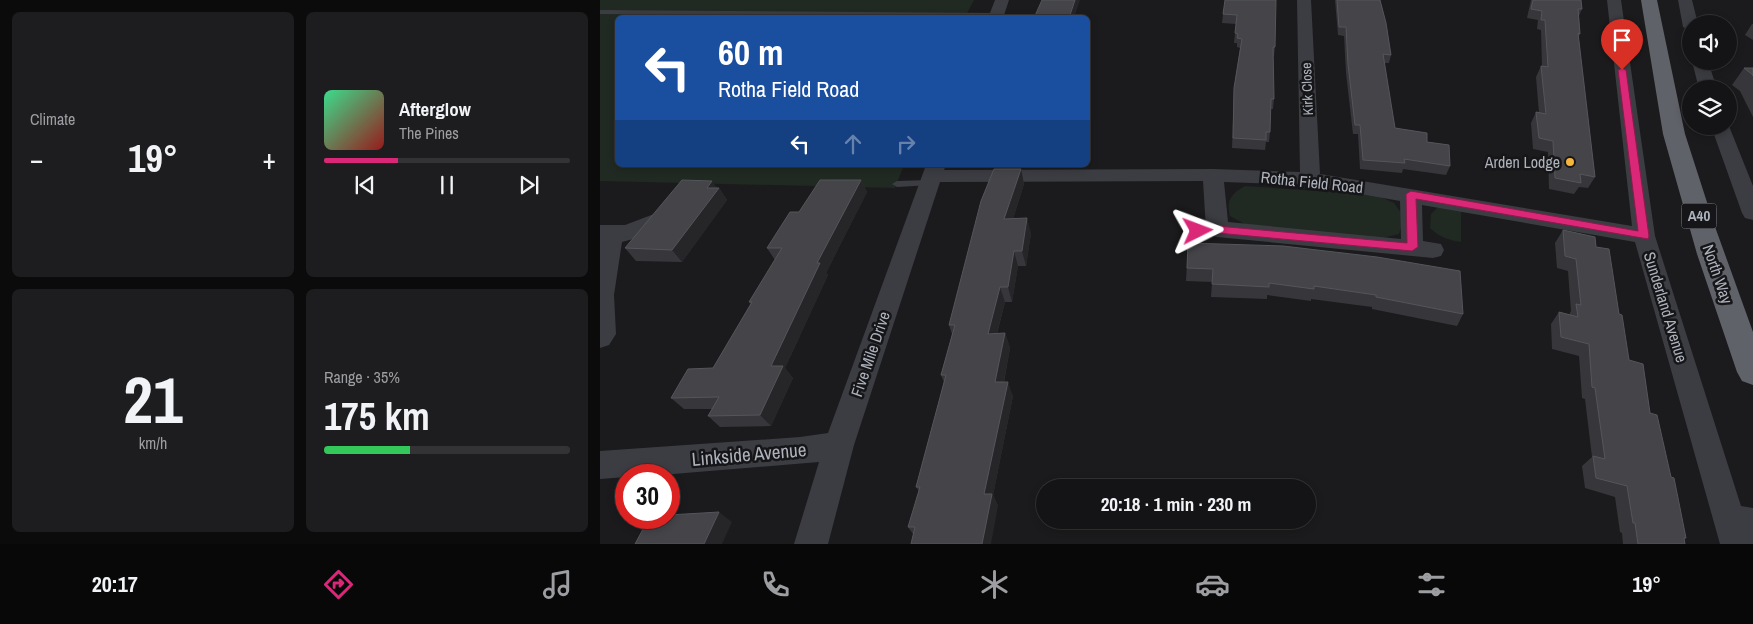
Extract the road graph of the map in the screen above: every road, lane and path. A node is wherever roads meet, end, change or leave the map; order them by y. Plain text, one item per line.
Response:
1 (1002, 0) edge
2 (1304, 0) edge
3 (1614, 0) edge
4 (1649, 0) edge
5 (1685, 0) edge
6 (600, 12) edge
7 (896, 15) edge
8 (995, 15) edge
9 (1688, 15) edge
10 (1723, 135) edge
11 (932, 175) edge
12 (1214, 175) junction
13 (1310, 179) junction
14 (897, 184) dead end
15 (1411, 194) junction
16 (1753, 214) edge
17 (654, 221) edge
18 (606, 235) edge
19 (1644, 236) junction
20 (600, 338) edge
21 (1752, 368) edge
22 (839, 445) junction
23 (600, 465) edge
24 (1740, 529) edge
25 (810, 544) edge

1 - 8 street
2 - 13 street, Kirk Close
3 - 19 street, Sunderland Avenue
4 - 21 highway, North Way / A40
5 - 9 street
6 - 7 lane
10 - 16 street
11 - 12 street, Rotha Field Road
11 - 14 lane
11 - 22 street, Five Mile Drive
12 - 13 street, Rotha Field Road
12 - 15 street
13 - 15 street, Rotha Field Road
15 - 19 street, Rotha Field Road
17 - 18 street
18 - 20 street
19 - 24 street, Sunderland Avenue
22 - 23 street, Linkside Avenue
22 - 25 street, Five Mile Drive

